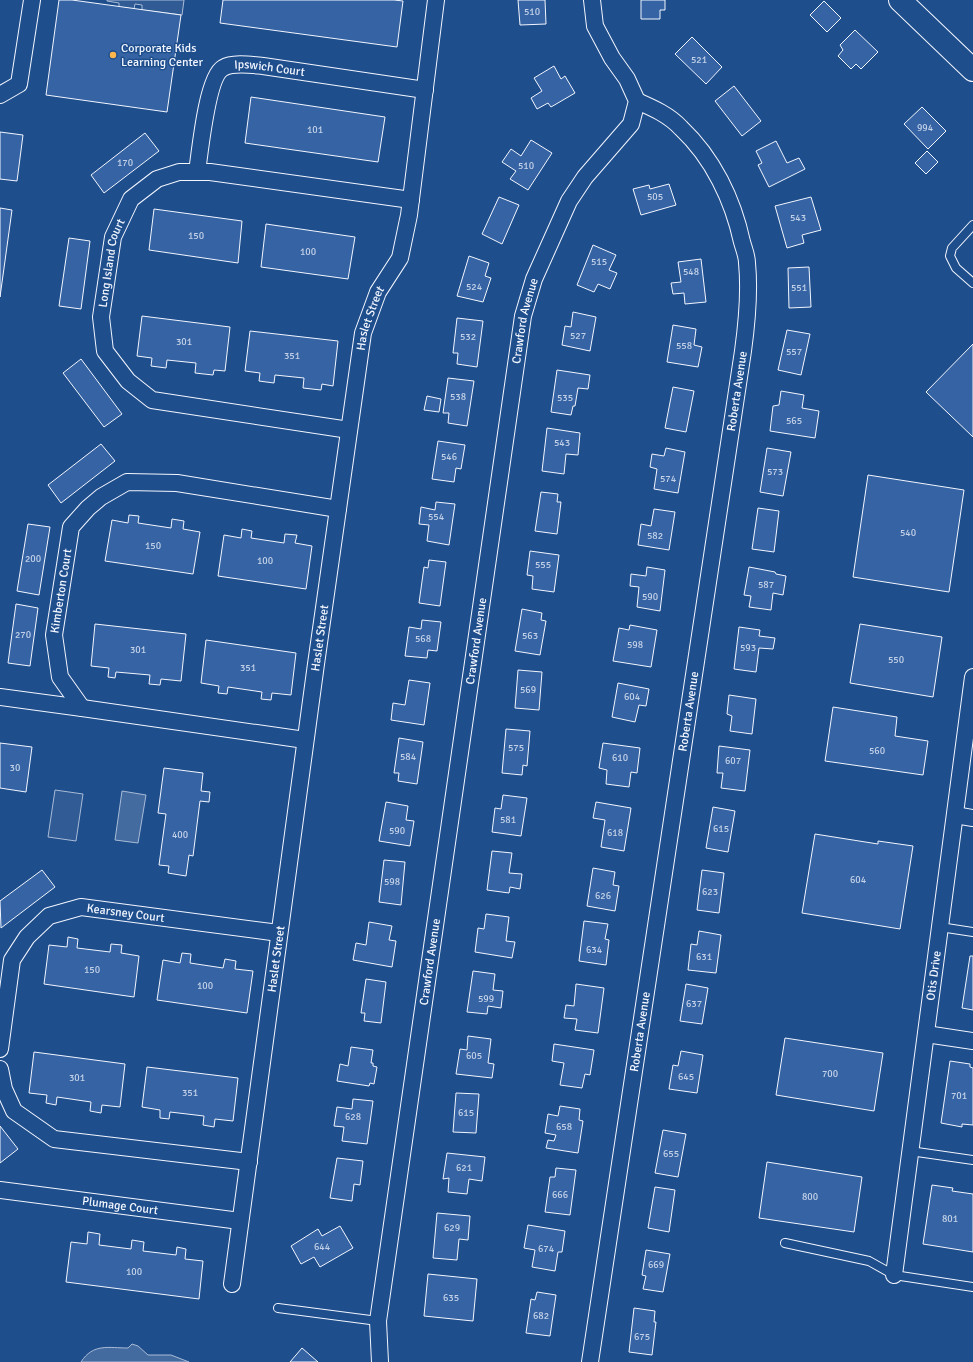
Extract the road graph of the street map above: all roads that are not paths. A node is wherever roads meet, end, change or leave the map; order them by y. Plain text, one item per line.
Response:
1 (32, 0) edge
2 (436, 0) edge
3 (592, 0) edge
4 (900, 0) edge
5 (973, 70) edge
6 (425, 90) junction
7 (0, 95) edge
8 (637, 101) junction
9 (197, 172) junction
10 (411, 200) junction
11 (973, 225) edge
12 (973, 283) edge
13 (350, 430) junction
14 (338, 509) junction
15 (973, 680) edge
16 (0, 697) edge
17 (82, 708) junction
18 (971, 711) edge
19 (305, 740) junction
20 (955, 815) junction
21 (973, 818) edge
22 (940, 927) junction
23 (973, 932) edge
24 (279, 933) junction
25 (926, 1034) junction
26 (973, 1041) edge
27 (0, 1049) edge
28 (0, 1069) edge
29 (910, 1151) junction
30 (973, 1160) edge
31 (249, 1162) junction
32 (0, 1190) edge
33 (240, 1222) junction
34 (785, 1242) dead end
35 (894, 1275) junction
36 (232, 1284) dead end
37 (973, 1287) edge
38 (278, 1308) dead end
39 (378, 1321) junction
40 (380, 1362) edge
41 (590, 1362) edge

1 - 7 street
2 - 6 street, Haslet Street
3 - 8 street
4 - 5 street
6 - 9 street, Ipswich Court
6 - 10 street, Haslet Street
8 - 39 street, Crawford Avenue
8 - 41 street, Roberta Avenue
9 - 10 street, Long Island Court
9 - 13 street, Long Island Court
10 - 13 street, Haslet Street
11 - 12 lane
13 - 14 street, Haslet Street
14 - 17 street, Kimberton Court
14 - 19 street, Haslet Street
15 - 18 street, Otis Drive
16 - 17 street
17 - 19 street
18 - 20 street, Otis Drive
19 - 24 street, Haslet Street
20 - 21 street
20 - 22 street, Otis Drive
22 - 23 lane
22 - 25 street, Otis Drive
24 - 27 street, Kearsney Court
24 - 31 street, Haslet Street
25 - 26 street
25 - 29 street, Otis Drive
28 - 31 street
29 - 30 lane
29 - 35 street, Otis Drive
31 - 33 street, Haslet Street
32 - 33 street, Plumage Court
33 - 36 street, Haslet Street
34 - 35 lane
35 - 37 lane
38 - 39 lane
39 - 40 street

